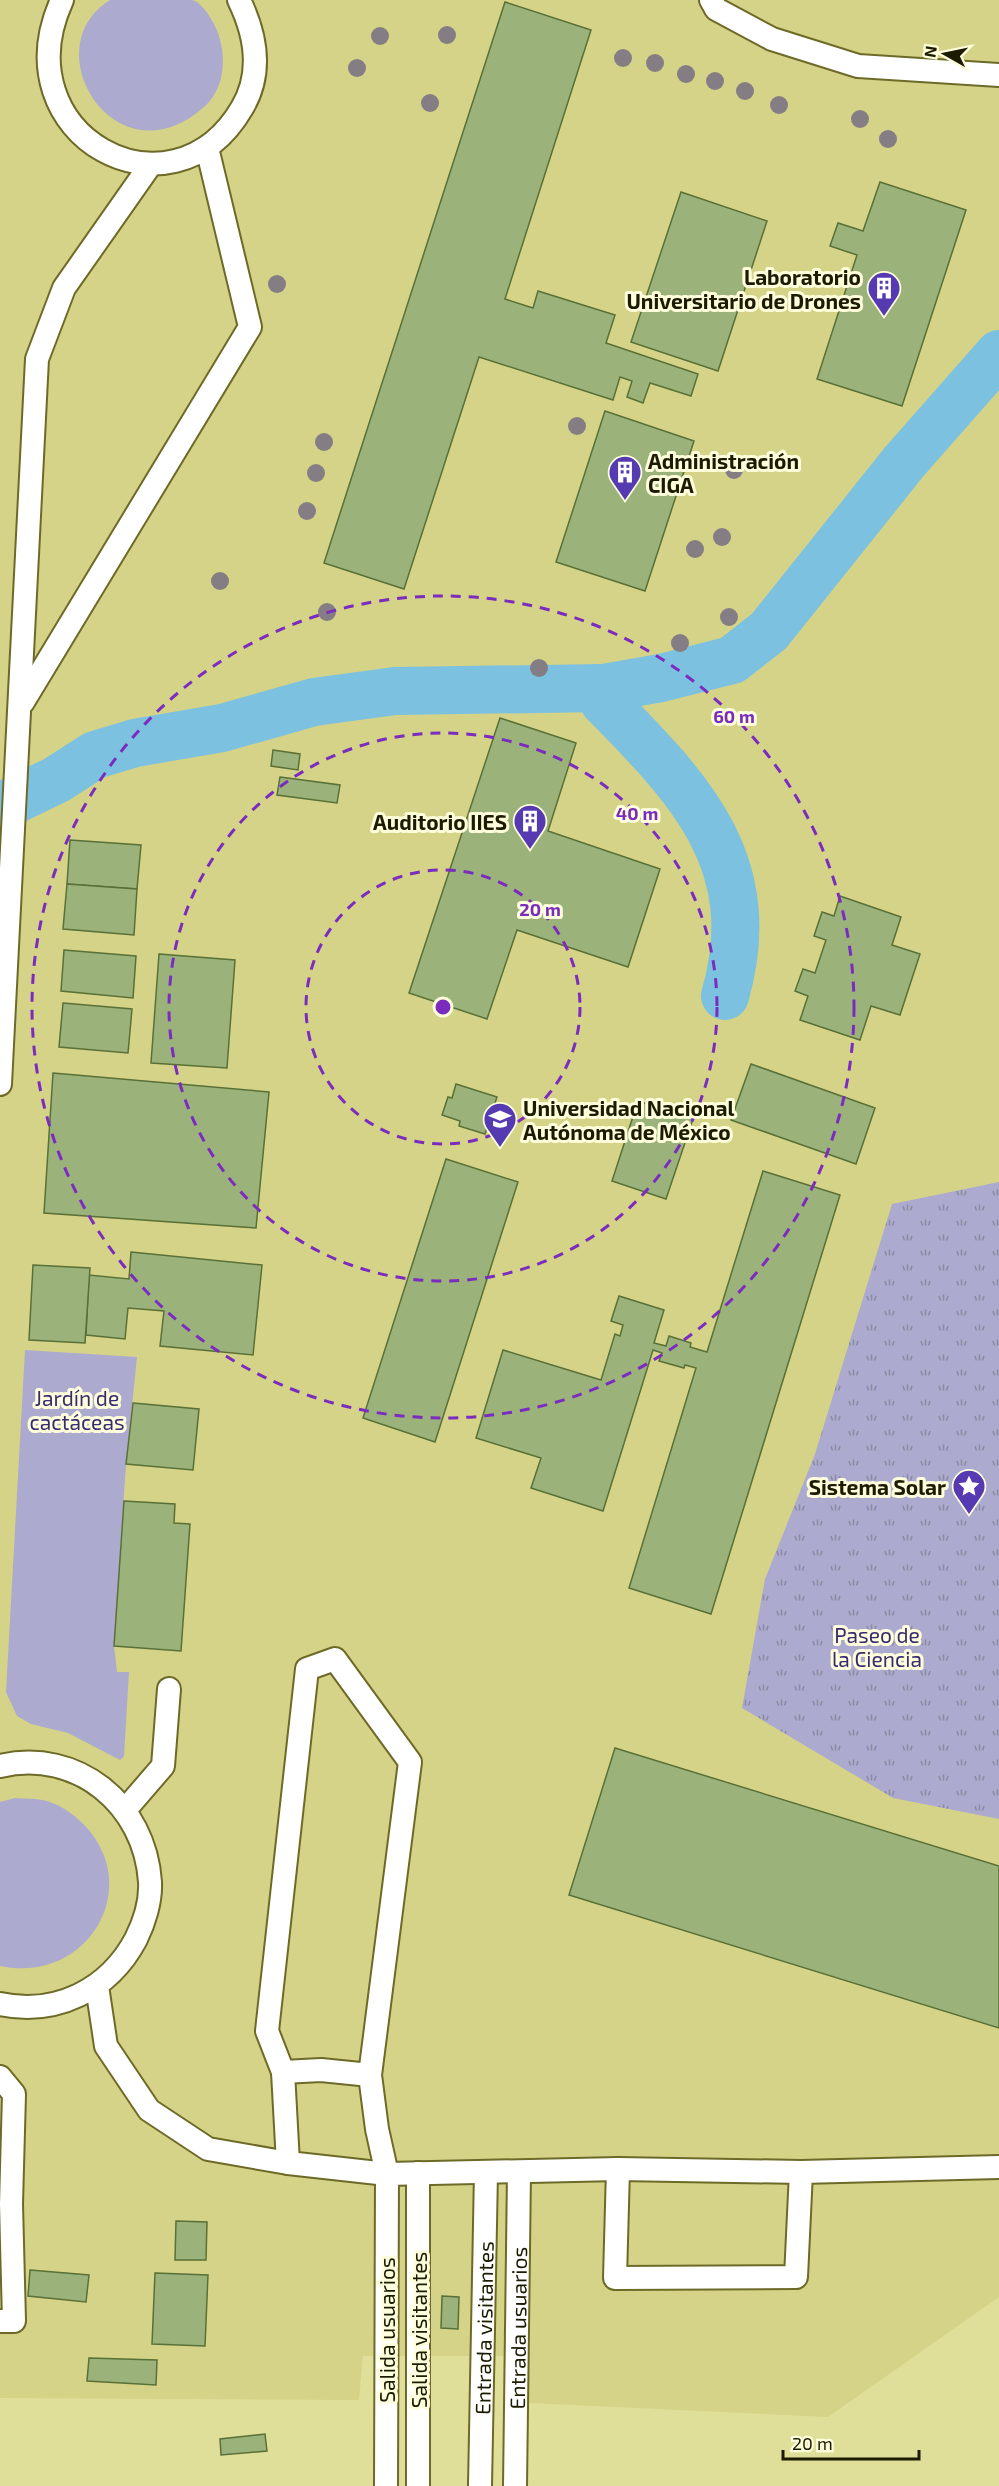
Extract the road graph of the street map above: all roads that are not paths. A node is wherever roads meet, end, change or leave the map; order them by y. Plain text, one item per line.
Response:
1 (62, 0) edge
2 (239, 0) edge
3 (711, 0) edge
4 (999, 75) edge
5 (204, 149) junction
6 (151, 164) junction
7 (21, 706) junction
8 (0, 1084) edge
9 (169, 1689) dead end
10 (0, 1766) edge
11 (125, 1810) junction
12 (97, 1986) junction
13 (0, 2004) edge
14 (283, 2072) junction
15 (370, 2075) junction
16 (0, 2077) edge
17 (288, 2163) junction
18 (999, 2167) edge
19 (618, 2169) junction
20 (486, 2172) junction
21 (519, 2172) junction
22 (801, 2172) junction
23 (418, 2173) junction
24 (387, 2174) junction
25 (0, 2321) edge
26 (386, 2486) edge
27 (418, 2486) edge
28 (480, 2486) edge
29 (515, 2486) edge

1 - 6 lane
2 - 5 lane
3 - 4 lane
5 - 6 lane
5 - 7 lane
6 - 7 lane
7 - 8 lane
9 - 11 lane
10 - 11 lane
11 - 12 lane
12 - 13 lane
12 - 17 lane
14 - 15 lane
14 - 15 lane, Salida usuarios
14 - 17 lane
15 - 24 lane, Salida usuarios
16 - 25 lane
17 - 24 lane
18 - 22 lane
19 - 21 lane
19 - 22 lane
19 - 22 lane
20 - 21 lane
20 - 23 lane
20 - 28 lane, Entrada visitantes
21 - 29 lane, Entrada usuarios
23 - 24 lane
23 - 27 lane, Salida visitantes
24 - 26 lane, Salida usuarios

